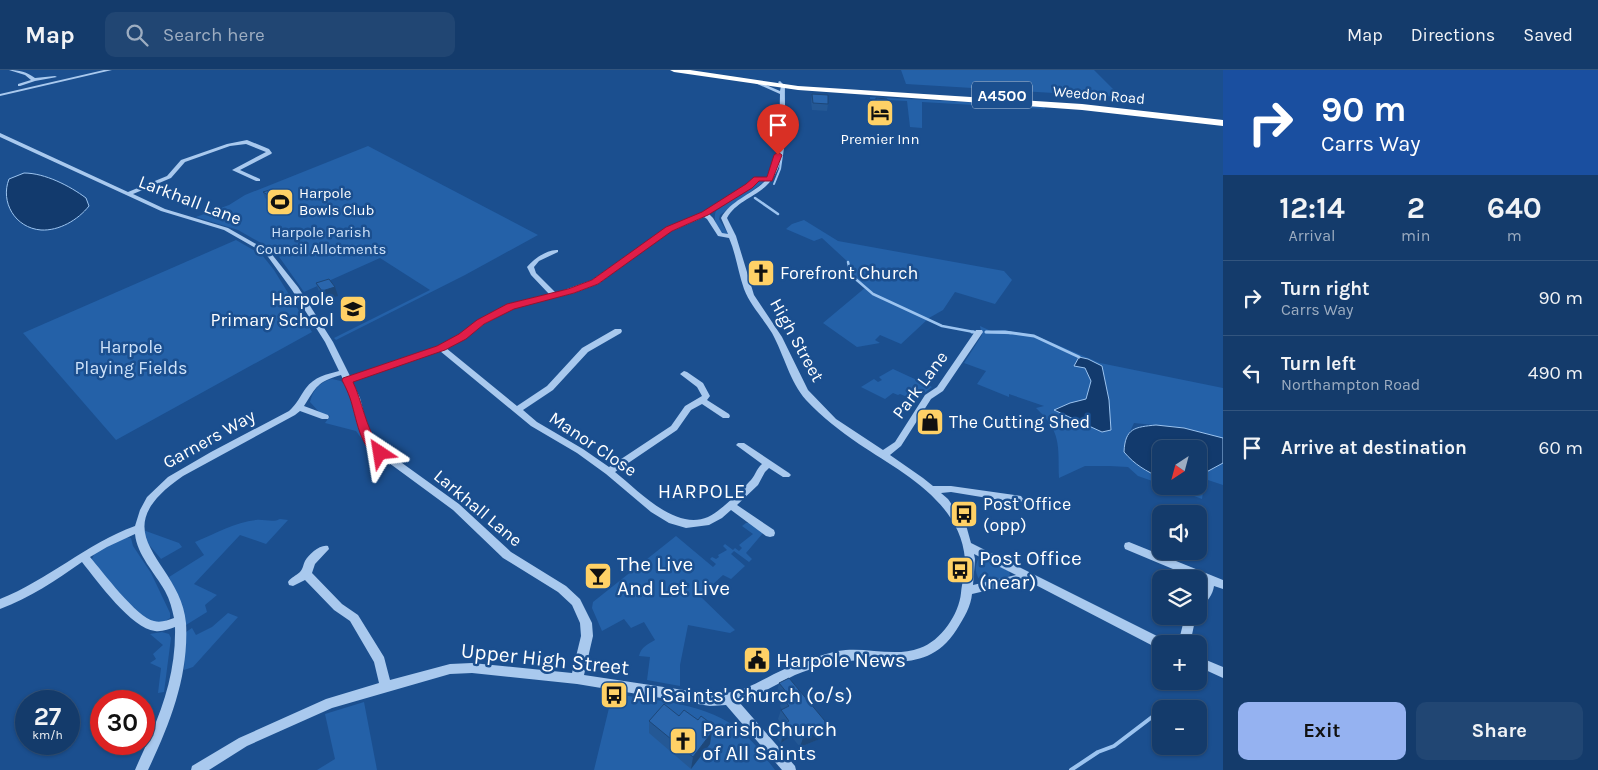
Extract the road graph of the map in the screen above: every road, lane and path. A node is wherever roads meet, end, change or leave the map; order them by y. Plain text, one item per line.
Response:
1 (11, 70) edge
2 (84, 70) edge
3 (110, 70) edge
4 (674, 70) edge
5 (696, 70) edge
6 (22, 71) edge
7 (34, 80) junction
8 (782, 88) junction
9 (0, 90) edge
10 (0, 95) edge
11 (1223, 117) edge
12 (1223, 123) edge
13 (0, 135) edge
14 (258, 180) dead end
15 (770, 180) junction
16 (127, 194) junction
17 (705, 214) junction
18 (733, 236) junction
19 (556, 251) dead end
20 (554, 295) junction
21 (618, 331) dead end
22 (979, 332) dead end
23 (441, 348) junction
24 (684, 374) dead end
25 (345, 376) junction
26 (702, 400) junction
27 (299, 407) junction
28 (517, 410) junction
29 (726, 416) dead end
30 (325, 418) dead end
31 (741, 445) dead end
32 (883, 455) junction
33 (768, 464) junction
34 (609, 472) junction
35 (786, 475) dead end
36 (932, 490) junction
37 (1018, 499) dead end
38 (730, 505) junction
39 (140, 528) junction
40 (770, 533) dead end
41 (1129, 546) dead end
42 (970, 547) junction
43 (324, 549) dead end
44 (83, 556) junction
45 (306, 574) junction
46 (1029, 577) junction
47 (1210, 581) junction
48 (293, 582) dead end
49 (1223, 586) edge
50 (968, 590) junction
51 (1207, 592) edge
52 (0, 604) edge
53 (180, 621) junction
54 (1152, 639) edge
55 (1207, 666) edge
56 (1223, 674) edge
57 (577, 679) junction
58 (385, 686) junction
59 (729, 699) junction
60 (141, 770) edge
61 (197, 770) edge
62 (790, 770) edge

1 - 6 street
2 - 7 street
3 - 10 street
4 - 8 highway, Weedon Road / A4500
5 - 8 highway, Weedon Road / A4500
6 - 7 street
7 - 9 street
8 - 11 highway, Weedon Road / A4500
8 - 12 highway, Weedon Road / A4500
8 - 15 street
13 - 16 street, Larkhall Lane
14 - 16 street
15 - 17 street, Garners Way
15 - 18 street, High Street
16 - 25 street, Larkhall Lane
17 - 18 street
17 - 20 street, Garners Way
18 - 32 street, High Street
19 - 20 street
20 - 23 street, Garners Way
21 - 28 street, Manor Close
22 - 32 street, Park Lane
23 - 25 street, Garners Way
23 - 28 street, Manor Close
24 - 26 street
25 - 27 street, Garners Way
25 - 57 street, Larkhall Lane
26 - 29 street
26 - 34 street
27 - 30 street
27 - 39 street, Garners Way
28 - 34 street, Manor Close
31 - 33 street
32 - 36 street, High Street
33 - 35 street
33 - 38 street, Manor Close
34 - 38 street, Manor Close
36 - 37 street
36 - 42 street, High Street
38 - 40 street
39 - 44 street
39 - 53 street
41 - 47 street
42 - 46 street
42 - 50 street, High Street
43 - 45 street
44 - 52 street
44 - 53 street
45 - 48 street
45 - 58 street
46 - 50 street
46 - 54 street
47 - 49 street
47 - 51 street
50 - 59 street, High Street
53 - 60 street
55 - 56 street
57 - 58 street, Upper High Street
57 - 59 street, Upper High Street
58 - 61 street, Upper High Street
59 - 62 street

